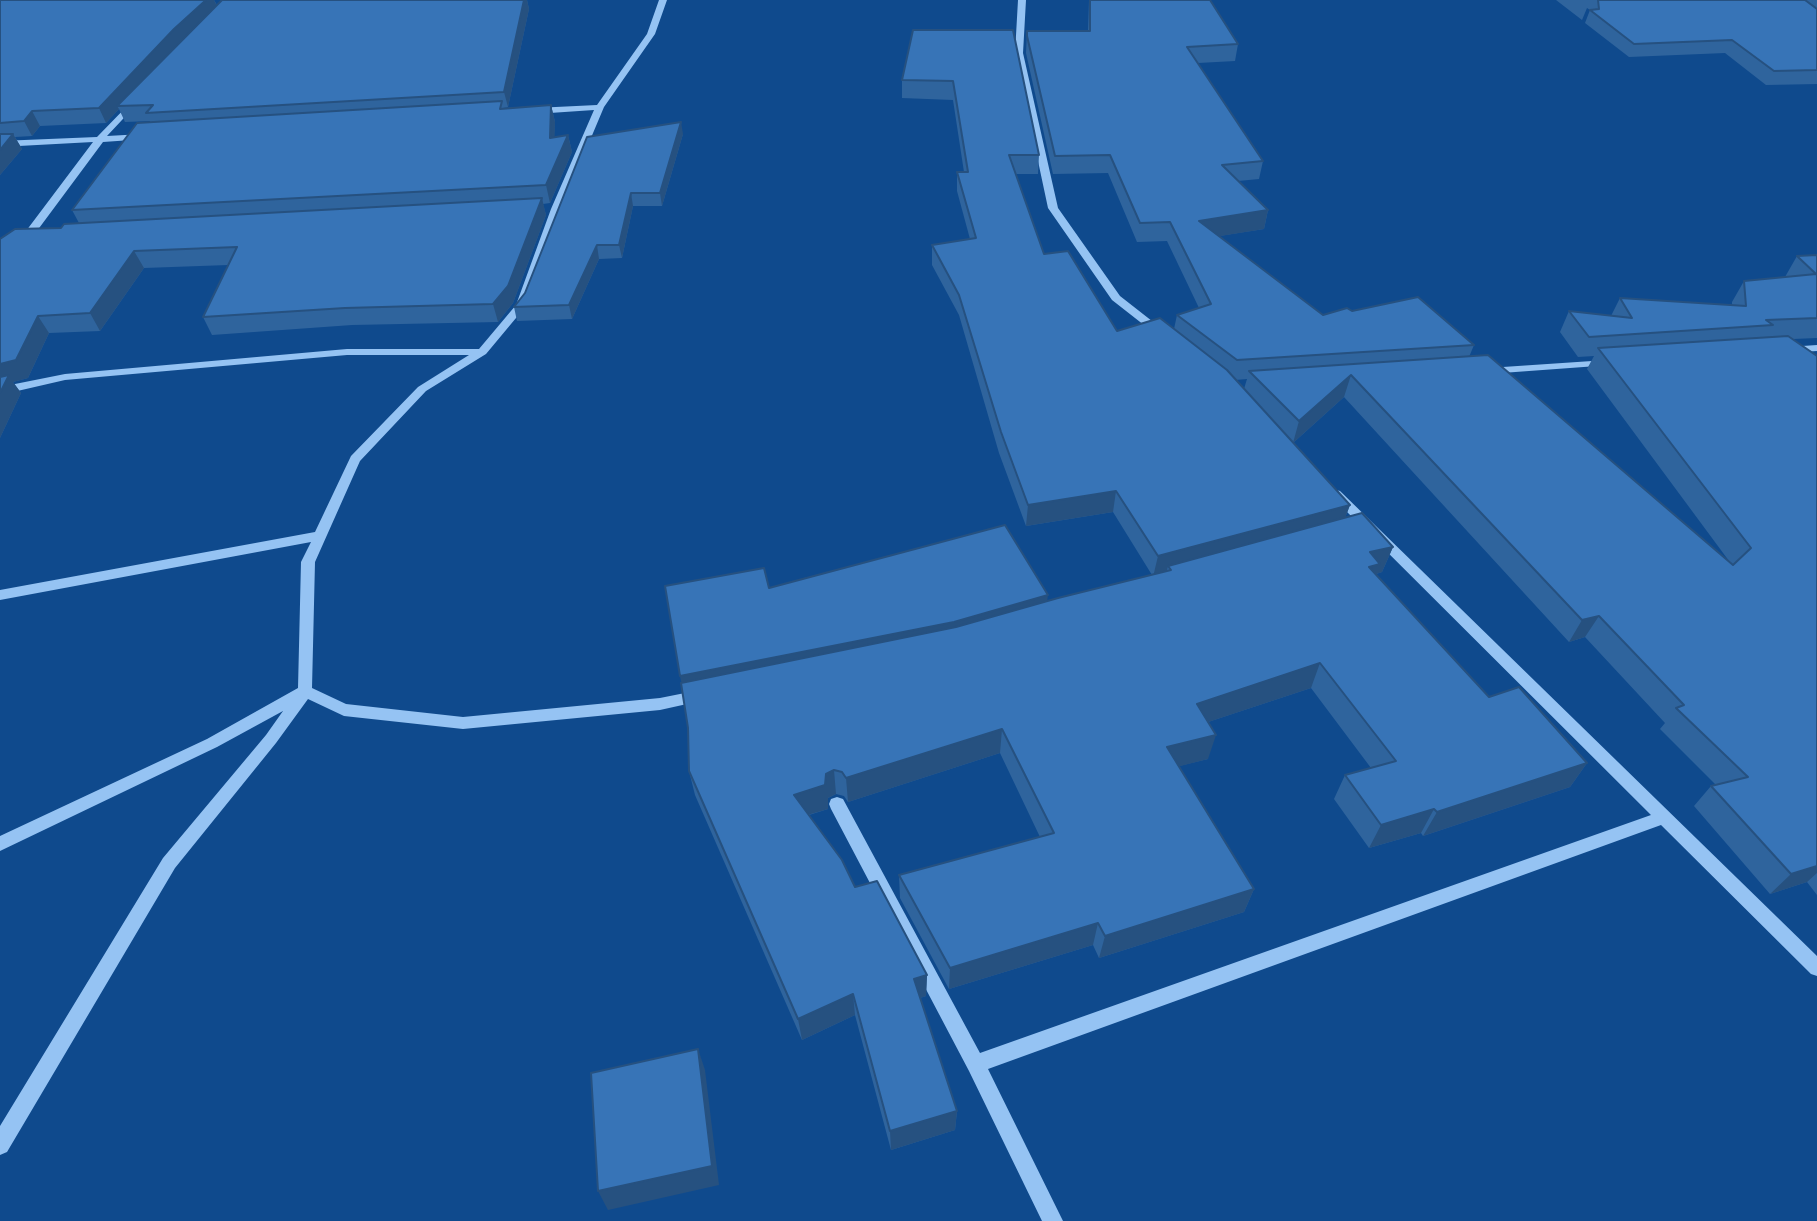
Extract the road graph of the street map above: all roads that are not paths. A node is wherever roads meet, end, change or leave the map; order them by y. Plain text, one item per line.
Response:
1 (663, 0) edge
2 (1022, 0) edge
3 (143, 93) edge
4 (600, 107) junction
5 (522, 112) edge
6 (147, 136) edge
7 (100, 139) junction
8 (0, 144) edge
9 (556, 209) junction
10 (540, 210) edge
11 (42, 236) edge
12 (27, 237) junction
13 (0, 257) edge
14 (1179, 348) edge
15 (1817, 348) edge
16 (1771, 351) edge
17 (482, 352) junction
18 (1618, 362) edge
19 (1480, 371) edge
20 (0, 391) edge
21 (1325, 484) edge
22 (322, 535) junction
23 (0, 595) edge
24 (305, 691) junction
25 (722, 691) edge
26 (837, 804) dead end
27 (1664, 817) junction
28 (0, 844) edge
29 (1817, 968) edge
30 (976, 1064) junction
31 (0, 1145) edge
32 (1053, 1221) edge

1 - 4 street
2 - 14 street
3 - 7 street
4 - 5 street
4 - 9 street
6 - 7 street
7 - 8 street
7 - 12 street
9 - 10 street
9 - 17 street
11 - 12 street
12 - 13 street
15 - 16 street
17 - 20 street
17 - 22 street
18 - 19 street
21 - 27 street
22 - 23 street
22 - 24 street
24 - 25 street
24 - 28 street
24 - 31 street
26 - 30 street
27 - 29 street
27 - 30 street
30 - 32 street

